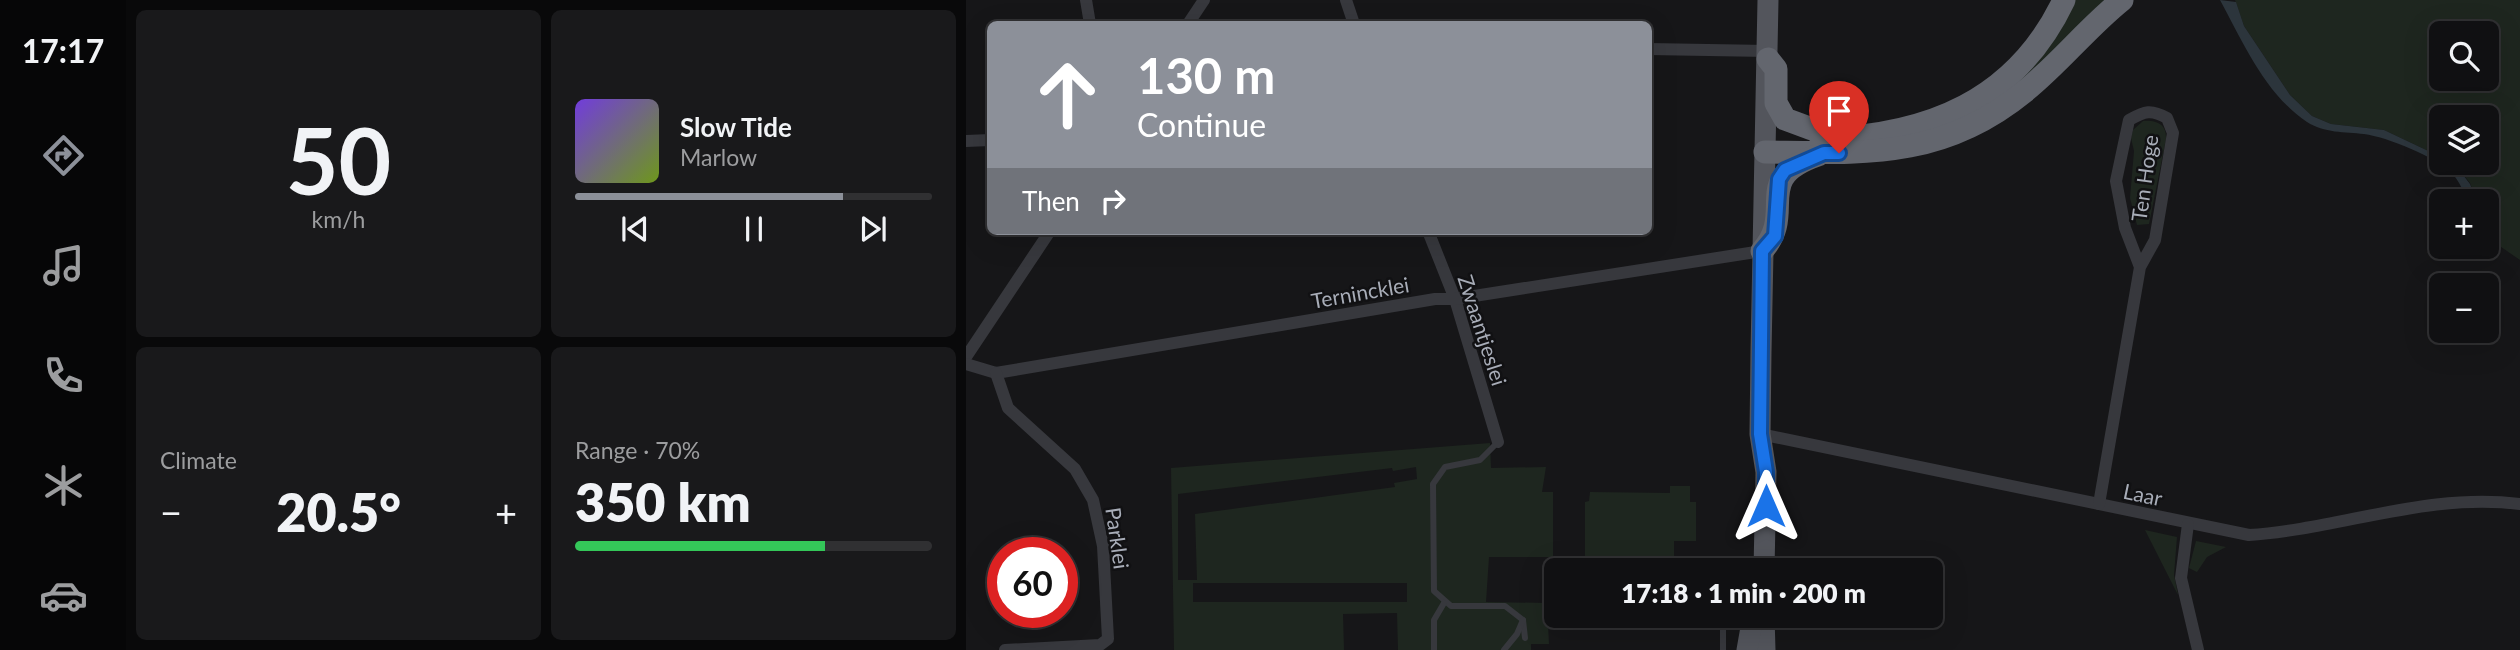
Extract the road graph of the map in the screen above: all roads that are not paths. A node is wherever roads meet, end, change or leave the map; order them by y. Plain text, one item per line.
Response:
1 (1086, 0) edge
2 (1204, 0) edge
3 (1346, 0) edge
4 (1768, 0) edge
5 (2064, 0) edge
6 (2122, 0) edge
7 (1090, 21) edge
8 (1190, 21) edge
9 (1353, 21) edge
10 (1652, 49) edge
11 (1768, 55) junction
12 (1860, 135) junction
13 (987, 140) edge
14 (966, 141) edge
15 (1765, 145) junction
16 (1824, 153) junction
17 (1047, 235) edge
18 (1430, 235) edge
19 (1762, 251) junction
20 (2140, 267) junction
21 (1455, 299) junction
22 (966, 357) edge
23 (966, 364) edge
24 (996, 373) junction
25 (1760, 434) junction
26 (1498, 442) joint
27 (2520, 503) edge
28 (2099, 504) junction
29 (2188, 524) junction
30 (1755, 558) edge
31 (1764, 558) edge
32 (1444, 603) junction
33 (1523, 620) junction
34 (1723, 628) edge
35 (1755, 628) edge
36 (1760, 628) edge
37 (1525, 638) dead end
38 (1005, 650) edge
39 (1434, 650) edge
40 (1504, 650) edge
41 (1723, 650) edge
42 (1747, 650) edge
43 (1765, 650) edge
44 (2198, 650) edge

1 - 7 street
2 - 8 street
3 - 9 street
4 - 11 main road
5 - 12 highway
6 - 16 highway
10 - 11 street
11 - 12 highway
11 - 15 main road
12 - 15 highway
13 - 14 street
15 - 16 highway
15 - 19 main road
16 - 19 highway
17 - 22 street
18 - 21 street, Zwaantjeslei
19 - 21 street, Ternincklei
19 - 25 main road
20 - 20 street, Ten Hoge
20 - 28 street, Ten Hoge
21 - 24 street, Ternincklei
21 - 26 street, Zwaantjeslei
23 - 24 street, Ternincklei
24 - 38 street, Parklei
25 - 28 street, Laar
25 - 30 main road
25 - 31 main road
26 - 32 lane
27 - 29 street, Laar
28 - 29 street, Laar
29 - 44 street
32 - 33 lane
32 - 39 lane
33 - 37 lane
33 - 40 lane
34 - 41 lane
35 - 42 main road
36 - 43 main road

